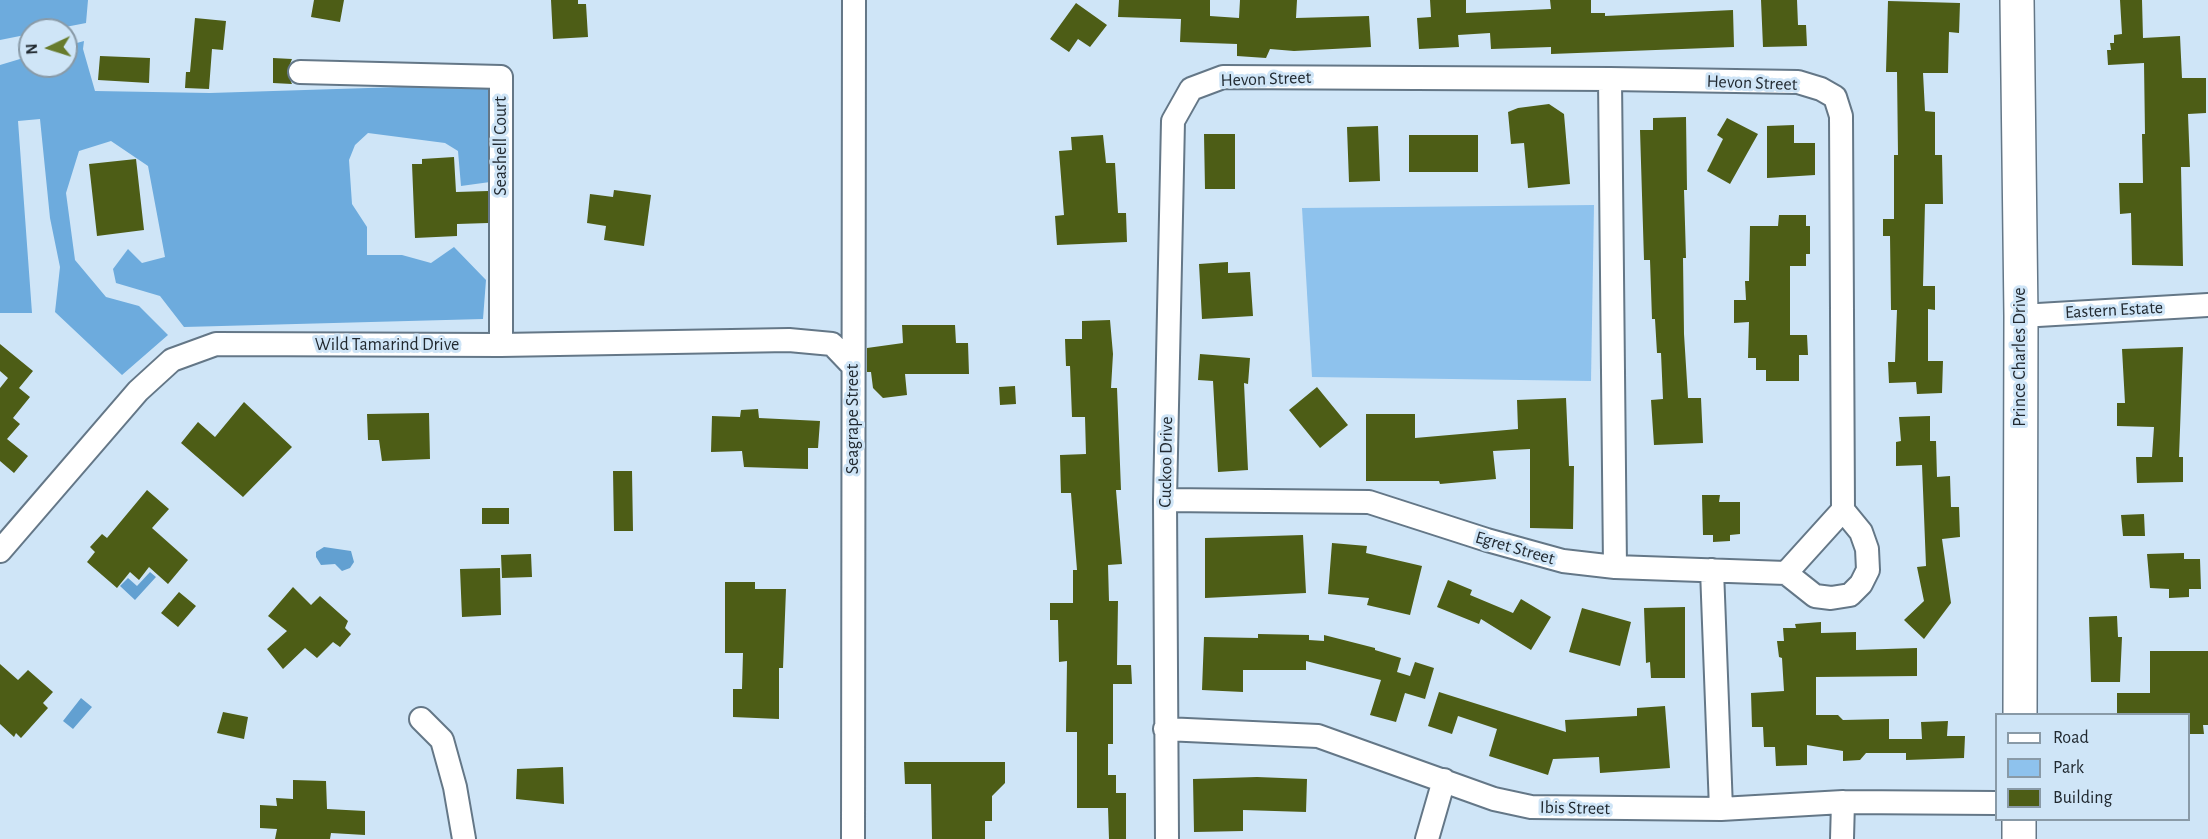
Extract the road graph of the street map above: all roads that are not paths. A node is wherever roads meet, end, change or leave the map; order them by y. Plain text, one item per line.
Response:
1 (854, 0) edge
2 (2017, 0) edge
3 (300, 72) dead end
4 (1610, 80) junction
5 (1191, 89) joint
6 (2208, 305) edge
7 (2021, 316) junction
8 (501, 345) junction
9 (853, 366) junction
10 (1165, 500) junction
11 (1843, 510) junction
12 (0, 550) edge
13 (1616, 567) junction
14 (1712, 570) junction
15 (1786, 573) junction
16 (2020, 713) edge
17 (421, 719) dead end
18 (1165, 729) junction
19 (1444, 780) junction
20 (1843, 802) junction
21 (1995, 803) edge
22 (1721, 809) junction
23 (2019, 821) edge
24 (464, 839) edge
25 (853, 839) edge
26 (1167, 839) edge
27 (1427, 839) edge
28 (1842, 839) edge
29 (2019, 839) edge

1 - 9 street, Seagrape Street
2 - 7 highway, Prince Charles Drive
3 - 8 street, Seashell Court
4 - 5 street, Hevon Street
4 - 11 street, Hevon Street
4 - 13 street
5 - 10 street, Cuckoo Drive
6 - 7 street, Eastern Estate
7 - 16 highway, Prince Charles Drive
8 - 9 street, Wild Tamarind Drive
8 - 12 street, Wild Tamarind Drive
9 - 25 street, Seagrape Street
10 - 13 street, Egret Street
10 - 18 street, Cuckoo Drive
11 - 15 street
11 - 15 street
13 - 14 street, Egret Street
14 - 15 street, Egret Street
14 - 22 street
17 - 24 street
18 - 19 street, Ibis Street
18 - 26 street, Cuckoo Drive
19 - 22 street, Ibis Street
19 - 27 street
20 - 21 street, Ibis Street
20 - 22 street, Ibis Street
20 - 28 street
23 - 29 highway

